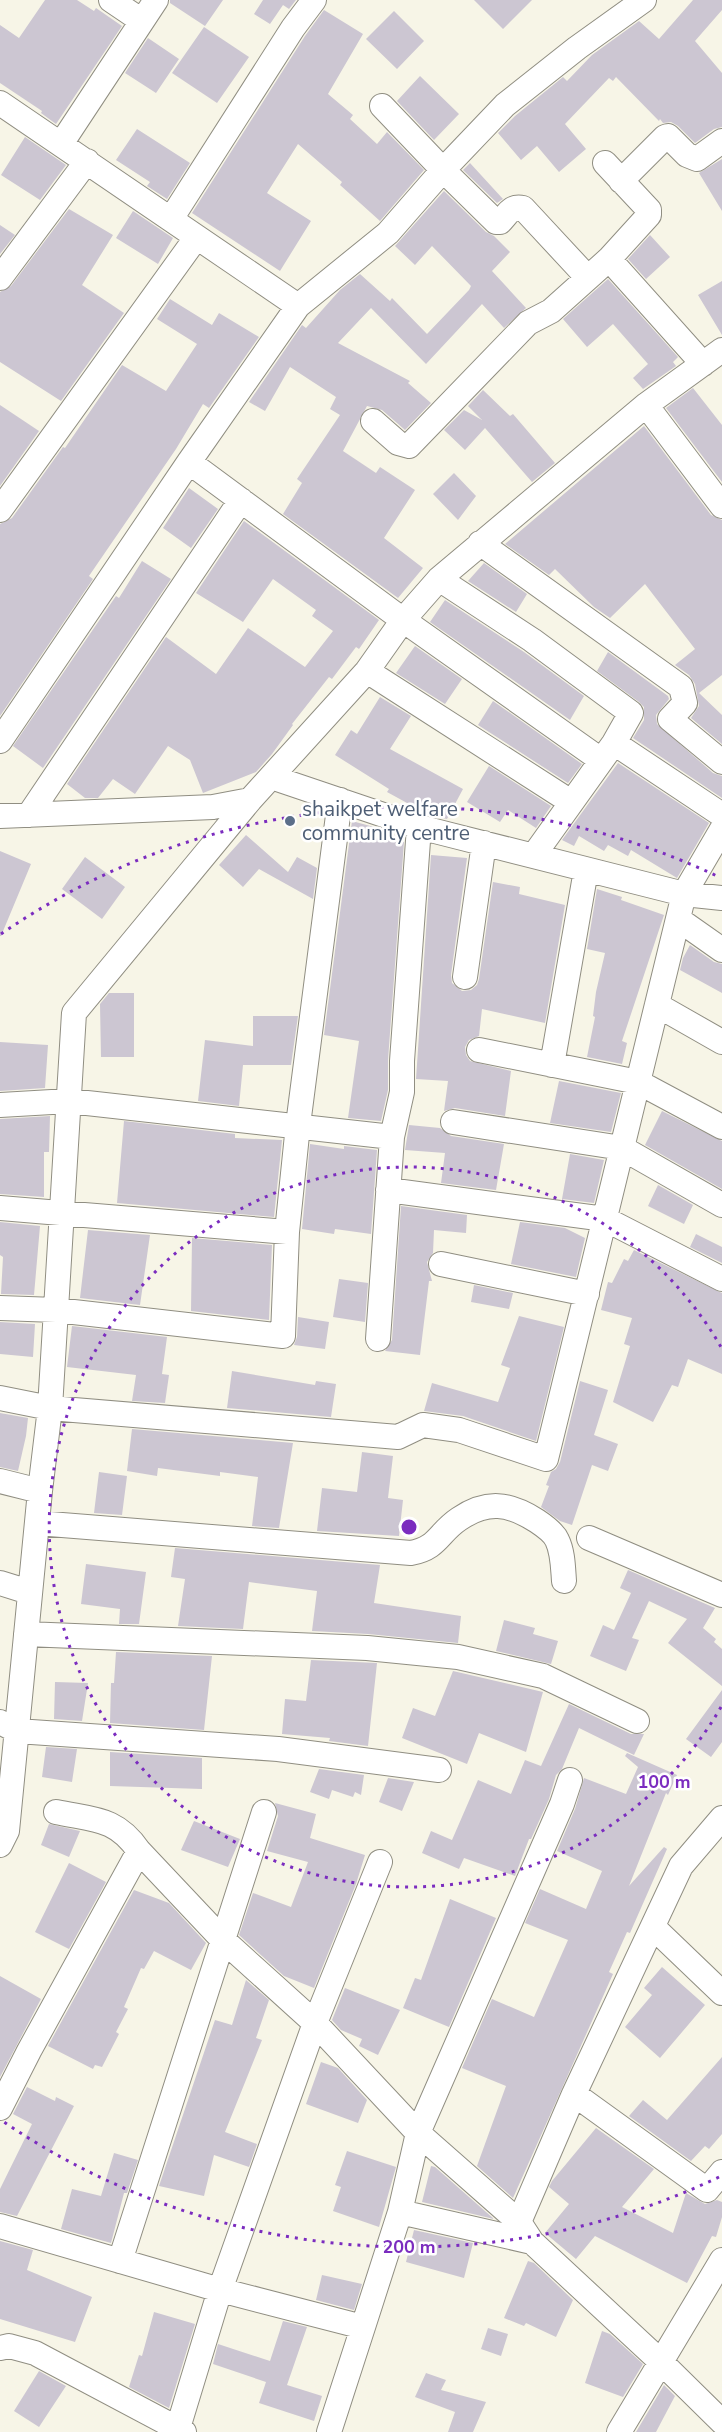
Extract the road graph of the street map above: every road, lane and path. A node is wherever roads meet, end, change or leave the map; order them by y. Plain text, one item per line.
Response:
1 (111, 0) edge
2 (156, 0) edge
3 (314, 0) edge
4 (642, 1) edge
5 (142, 21) junction
6 (0, 103) edge
7 (382, 106) dead end
8 (722, 141) edge
9 (61, 144) junction
10 (87, 161) junction
11 (605, 163) dead end
12 (442, 170) junction
13 (621, 181) junction
14 (171, 219) junction
15 (196, 238) junction
16 (609, 259) junction
17 (0, 278) edge
18 (588, 278) junction
19 (298, 306) junction
20 (712, 357) edge
21 (646, 405) junction
22 (373, 421) dead end
23 (189, 462) junction
24 (241, 500) junction
25 (722, 506) edge
26 (0, 510) edge
27 (480, 543) junction
28 (439, 579) junction
29 (404, 620) junction
30 (367, 671) junction
31 (0, 741) edge
32 (608, 752) junction
33 (722, 762) edge
34 (271, 777) junction
35 (250, 800) junction
36 (340, 800) junction
37 (571, 802) junction
38 (29, 815) junction
39 (722, 815) edge
40 (0, 816) edge
41 (419, 827) junction
42 (722, 829) edge
43 (484, 843) junction
44 (534, 855) junction
45 (586, 870) junction
46 (684, 894) junction
47 (722, 898) edge
48 (678, 919) junction
49 (722, 950) edge
50 (465, 977) dead end
51 (657, 1005) junction
52 (722, 1042) edge
53 (479, 1050) dead end
54 (552, 1065) junction
55 (638, 1082) junction
56 (69, 1101) junction
57 (0, 1106) edge
58 (453, 1122) dead end
59 (298, 1125) junction
60 (722, 1126) edge
61 (392, 1137) junction
62 (622, 1148) junction
63 (388, 1190) junction
64 (722, 1205) edge
65 (0, 1208) edge
66 (62, 1213) junction
67 (604, 1219) junction
68 (287, 1232) junction
69 (441, 1264) dead end
70 (722, 1279) edge
71 (586, 1294) junction
72 (0, 1308) edge
73 (56, 1310) junction
74 (378, 1339) dead end
75 (0, 1398) edge
76 (50, 1408) junction
77 (0, 1481) edge
78 (40, 1491) junction
79 (37, 1522) junction
80 (590, 1538) dead end
81 (564, 1581) dead end
82 (0, 1583) edge
83 (29, 1592) junction
84 (722, 1595) edge
85 (26, 1634) junction
86 (637, 1721) dead end
87 (9, 1726) edge
88 (439, 1770) dead end
89 (570, 1780) dead end
90 (56, 1812) dead end
91 (264, 1812) dead end
92 (722, 1818) edge
93 (2, 1835) edge
94 (139, 1851) junction
95 (380, 1862) dead end
96 (652, 1927) junction
97 (222, 1939) junction
98 (722, 1993) edge
99 (315, 2023) junction
100 (574, 2094) junction
101 (0, 2108) edge
102 (418, 2133) junction
103 (722, 2172) edge
104 (400, 2212) junction
105 (0, 2226) edge
106 (525, 2232) junction
107 (722, 2260) edge
108 (120, 2261) junction
109 (220, 2290) junction
110 (363, 2327) junction
111 (0, 2348) edge
112 (660, 2361) junction
113 (722, 2422) edge
114 (181, 2430) edge
115 (329, 2432) edge
116 (618, 2432) edge

1 - 5 street
2 - 5 street
3 - 14 street
4 - 12 street
5 - 9 street
6 - 9 street
7 - 12 street
8 - 13 street
9 - 10 street
10 - 14 street
10 - 17 street
11 - 13 street
12 - 18 street
12 - 19 street
13 - 16 street
14 - 15 street
15 - 19 street
15 - 26 street
16 - 18 street
16 - 20 street
18 - 22 street
19 - 23 street
20 - 21 street
21 - 25 street
21 - 27 street
23 - 24 street
23 - 31 street
24 - 29 street
24 - 38 street
27 - 28 street
27 - 33 street
28 - 29 street
28 - 32 street
29 - 30 street
29 - 32 street
30 - 34 street
30 - 37 street
32 - 37 street
32 - 39 street
34 - 35 street
34 - 36 street
35 - 38 street
35 - 56 street
36 - 41 street
36 - 59 street
37 - 44 street
38 - 40 street
41 - 43 street
41 - 61 street
42 - 46 street
43 - 44 street
43 - 50 street
44 - 45 street
45 - 46 street
45 - 54 street
46 - 47 street
46 - 48 street
48 - 49 street
48 - 51 street
51 - 52 street
51 - 55 street
53 - 54 street
54 - 55 street
55 - 60 street
55 - 62 street
56 - 57 street
56 - 59 street
56 - 66 street
58 - 62 street
59 - 61 street
59 - 68 street
61 - 63 street
62 - 64 street
62 - 67 street
63 - 67 street
63 - 74 street
65 - 66 street
66 - 68 street
66 - 73 street
67 - 70 street
67 - 71 street
68 - 73 street
69 - 71 street
71 - 76 street
72 - 73 street
73 - 76 street
75 - 76 street
76 - 78 street
77 - 78 street
78 - 79 street
79 - 81 street
79 - 83 street
80 - 84 street
82 - 83 street
83 - 85 street
85 - 86 street
85 - 87 street
87 - 88 street
87 - 93 street
89 - 102 street
90 - 94 street
91 - 97 street
92 - 96 street
94 - 97 street
94 - 101 street
95 - 99 street
96 - 98 street
96 - 100 street
97 - 99 street
97 - 108 street
99 - 102 street
99 - 109 street
100 - 103 street
100 - 106 street
102 - 104 street
102 - 106 street
104 - 106 street
104 - 110 street
105 - 108 street
106 - 112 street
107 - 112 street
108 - 109 street
109 - 110 street
109 - 114 street
110 - 115 street
111 - 114 street
112 - 113 street
112 - 116 street

